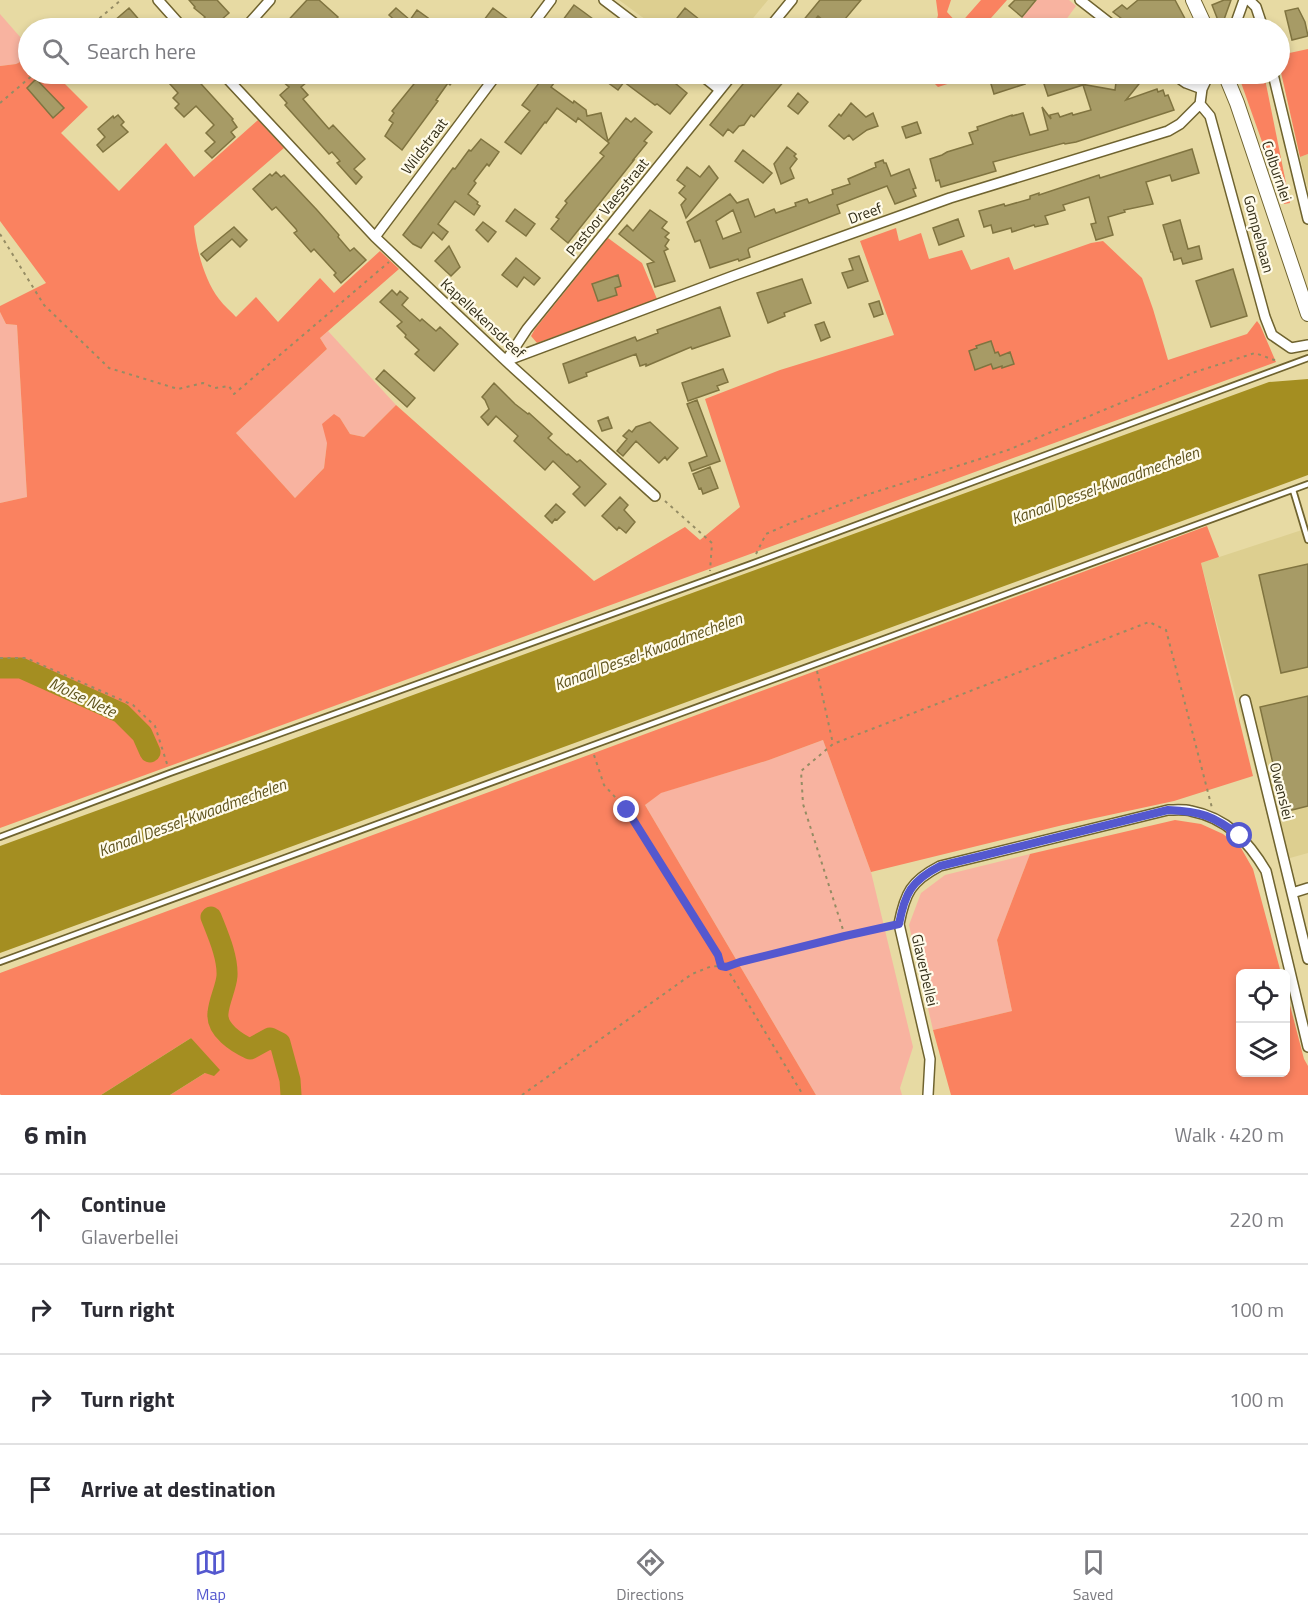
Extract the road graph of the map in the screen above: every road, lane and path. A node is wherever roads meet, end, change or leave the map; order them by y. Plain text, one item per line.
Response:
1 (121, 0) edge
2 (158, 0) edge
3 (270, 0) edge
4 (551, 0) edge
5 (604, 0) edge
6 (792, 0) edge
7 (1080, 0) edge
8 (1193, 0) edge
9 (1244, 0) edge
10 (1249, 0) edge
11 (100, 18) edge
12 (174, 18) edge
13 (253, 18) edge
14 (538, 18) edge
15 (628, 18) edge
16 (777, 18) edge
17 (1103, 18) edge
18 (1201, 18) edge
19 (1238, 18) edge
20 (1260, 18) edge
21 (22, 84) edge
22 (232, 84) edge
23 (489, 84) edge
24 (712, 84) edge
25 (725, 84) edge
26 (1189, 84) edge
27 (1204, 84) edge
28 (1229, 84) edge
29 (1275, 84) edge
30 (1202, 88) junction
31 (720, 90) junction
32 (0, 103) edge
33 (1200, 104) junction
34 (1308, 219) edge
35 (0, 234) edge
36 (375, 237) junction
37 (395, 256) junction
38 (1308, 314) edge
39 (1308, 345) edge
40 (1308, 358) edge
41 (506, 361) junction
42 (1289, 365) junction
43 (1308, 484) edge
44 (1293, 490) junction
45 (655, 496) joint
46 (1308, 540) edge
47 (751, 564) junction
48 (709, 579) junction
49 (0, 657) edge
50 (815, 664) junction
51 (1245, 700) dead end
52 (833, 744) junction
53 (591, 747) junction
54 (170, 773) junction
55 (1215, 819) junction
56 (0, 837) edge
57 (1308, 888) edge
58 (1292, 893) junction
59 (899, 924) junction
60 (845, 936) junction
61 (1308, 959) edge
62 (0, 962) edge
63 (721, 966) junction
64 (726, 967) junction
65 (1308, 1047) edge
66 (522, 1095) edge
67 (803, 1095) edge
68 (928, 1095) edge

1 - 11 path
2 - 12 street
3 - 13 street
4 - 14 street
5 - 15 street
6 - 16 street
7 - 17 street
8 - 18 street
9 - 19 street
10 - 20 street
21 - 32 path
22 - 36 street, Kapellekensdreef
23 - 36 street, Wildstraat
24 - 31 street
25 - 31 street, Pastoor Vaesstraat
26 - 30 street
27 - 30 street
28 - 38 street, Colburnlei
29 - 34 street
30 - 33 street
31 - 41 street, Pastoor Vaesstraat
33 - 39 street, Gompelbaan
33 - 41 street, Dreef
35 - 37 path
36 - 37 street, Kapellekensdreef
37 - 41 street, Kapellekensdreef
40 - 42 lane
41 - 45 street, Kapellekensdreef
42 - 47 lane
42 - 47 path
43 - 44 lane
44 - 46 lane
44 - 50 lane
45 - 48 path
47 - 48 lane
48 - 54 lane
49 - 54 path
50 - 52 path
50 - 53 lane
51 - 58 street, Owenslei
52 - 55 path
52 - 60 path
53 - 62 lane
53 - 63 path
54 - 56 lane
55 - 59 street, Glaverbellei
55 - 65 street, Glaverbellei
57 - 58 street
58 - 61 street, Owenslei
59 - 60 path
59 - 68 street, Glaverbellei
60 - 64 path
63 - 64 path
63 - 66 path
64 - 67 path

